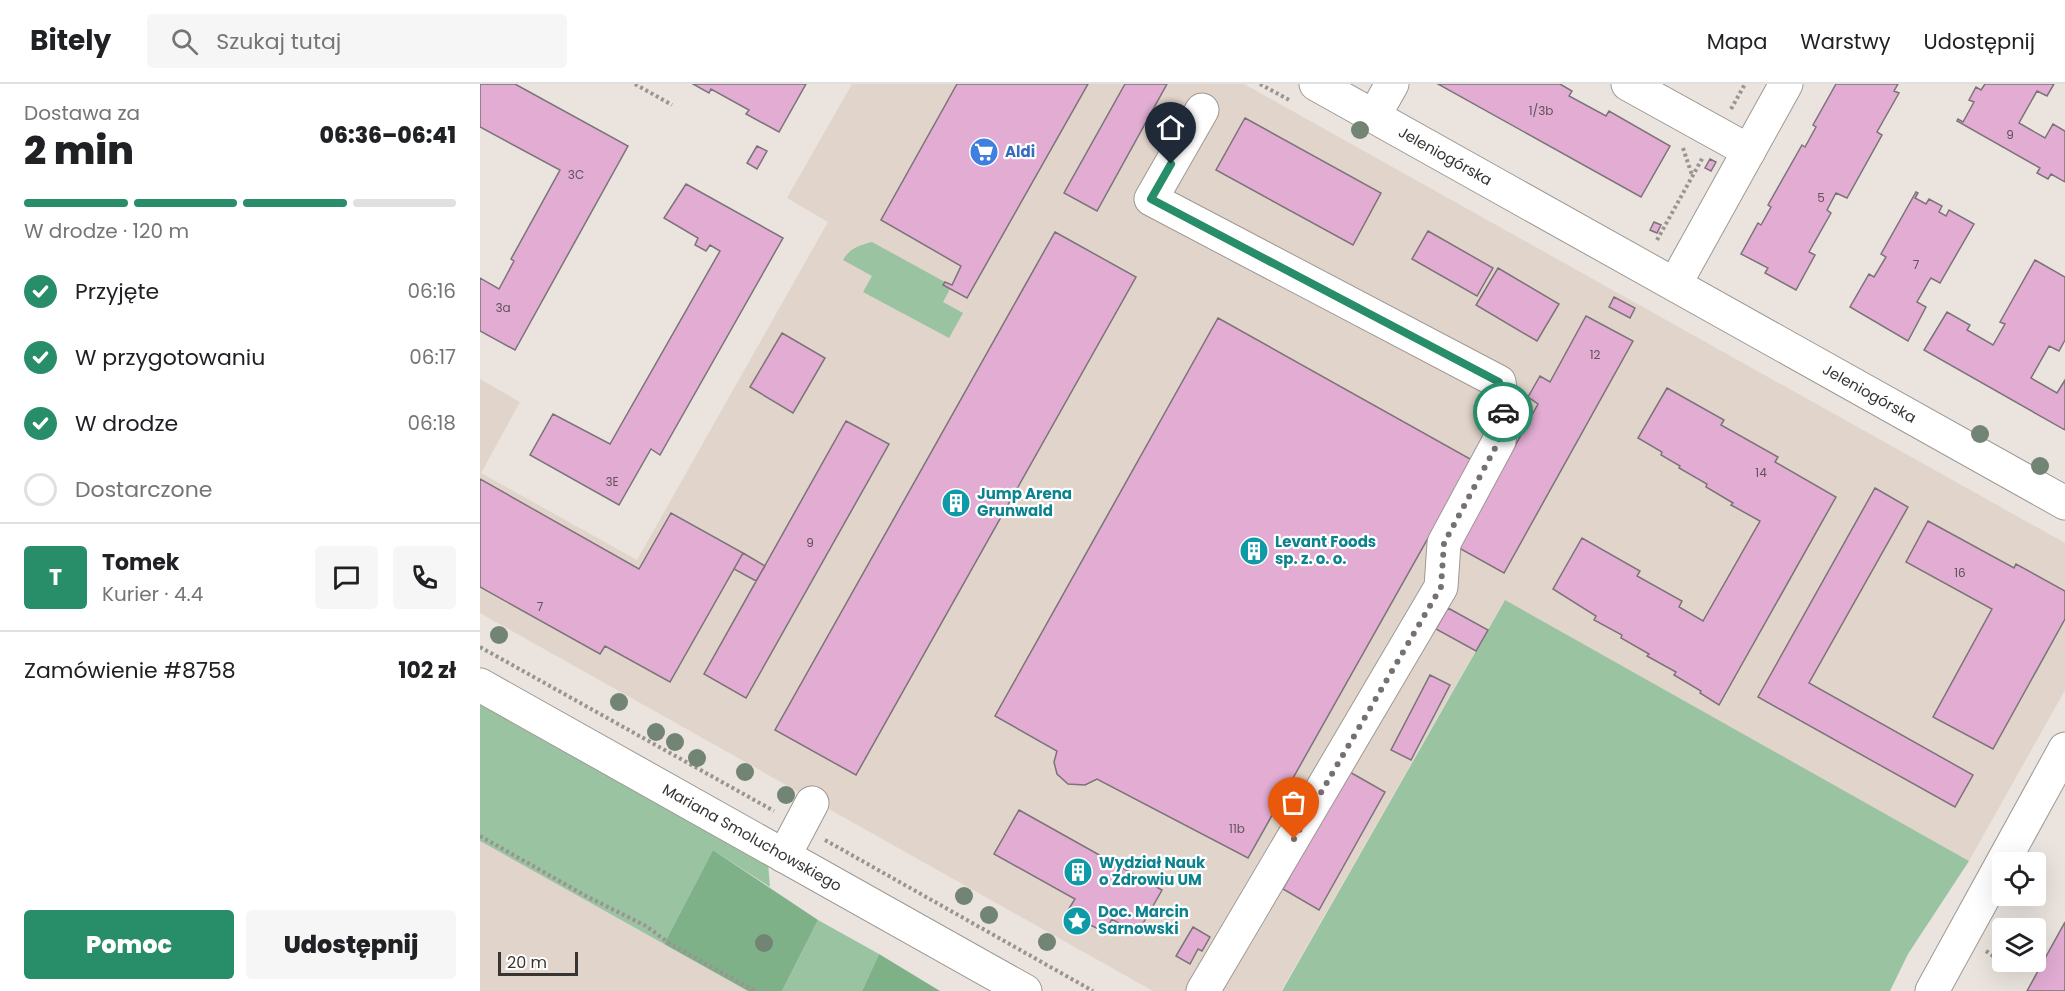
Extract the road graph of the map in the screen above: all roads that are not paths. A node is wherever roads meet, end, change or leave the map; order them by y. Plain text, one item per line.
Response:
1 (1316, 84) edge
2 (1392, 84) edge
3 (1628, 84) edge
4 (1786, 84) edge
5 (1202, 110) dead end
6 (1374, 116) junction
7 (1749, 151) junction
8 (1674, 284) junction
9 (2065, 503) edge
10 (480, 685) edge
11 (2065, 749) edge
12 (812, 803) dead end
13 (784, 856) junction
14 (1025, 991) edge
15 (1203, 991) edge
16 (1932, 991) edge

1 - 6 street, Jeleniogórska
2 - 6 street
3 - 7 street
4 - 7 street
5 - 15 street
6 - 8 street, Jeleniogórska
7 - 8 street
8 - 9 street, Jeleniogórska
10 - 13 street, Mariana Smoluchowskiego
11 - 16 street
12 - 13 street
13 - 14 street, Mariana Smoluchowskiego

